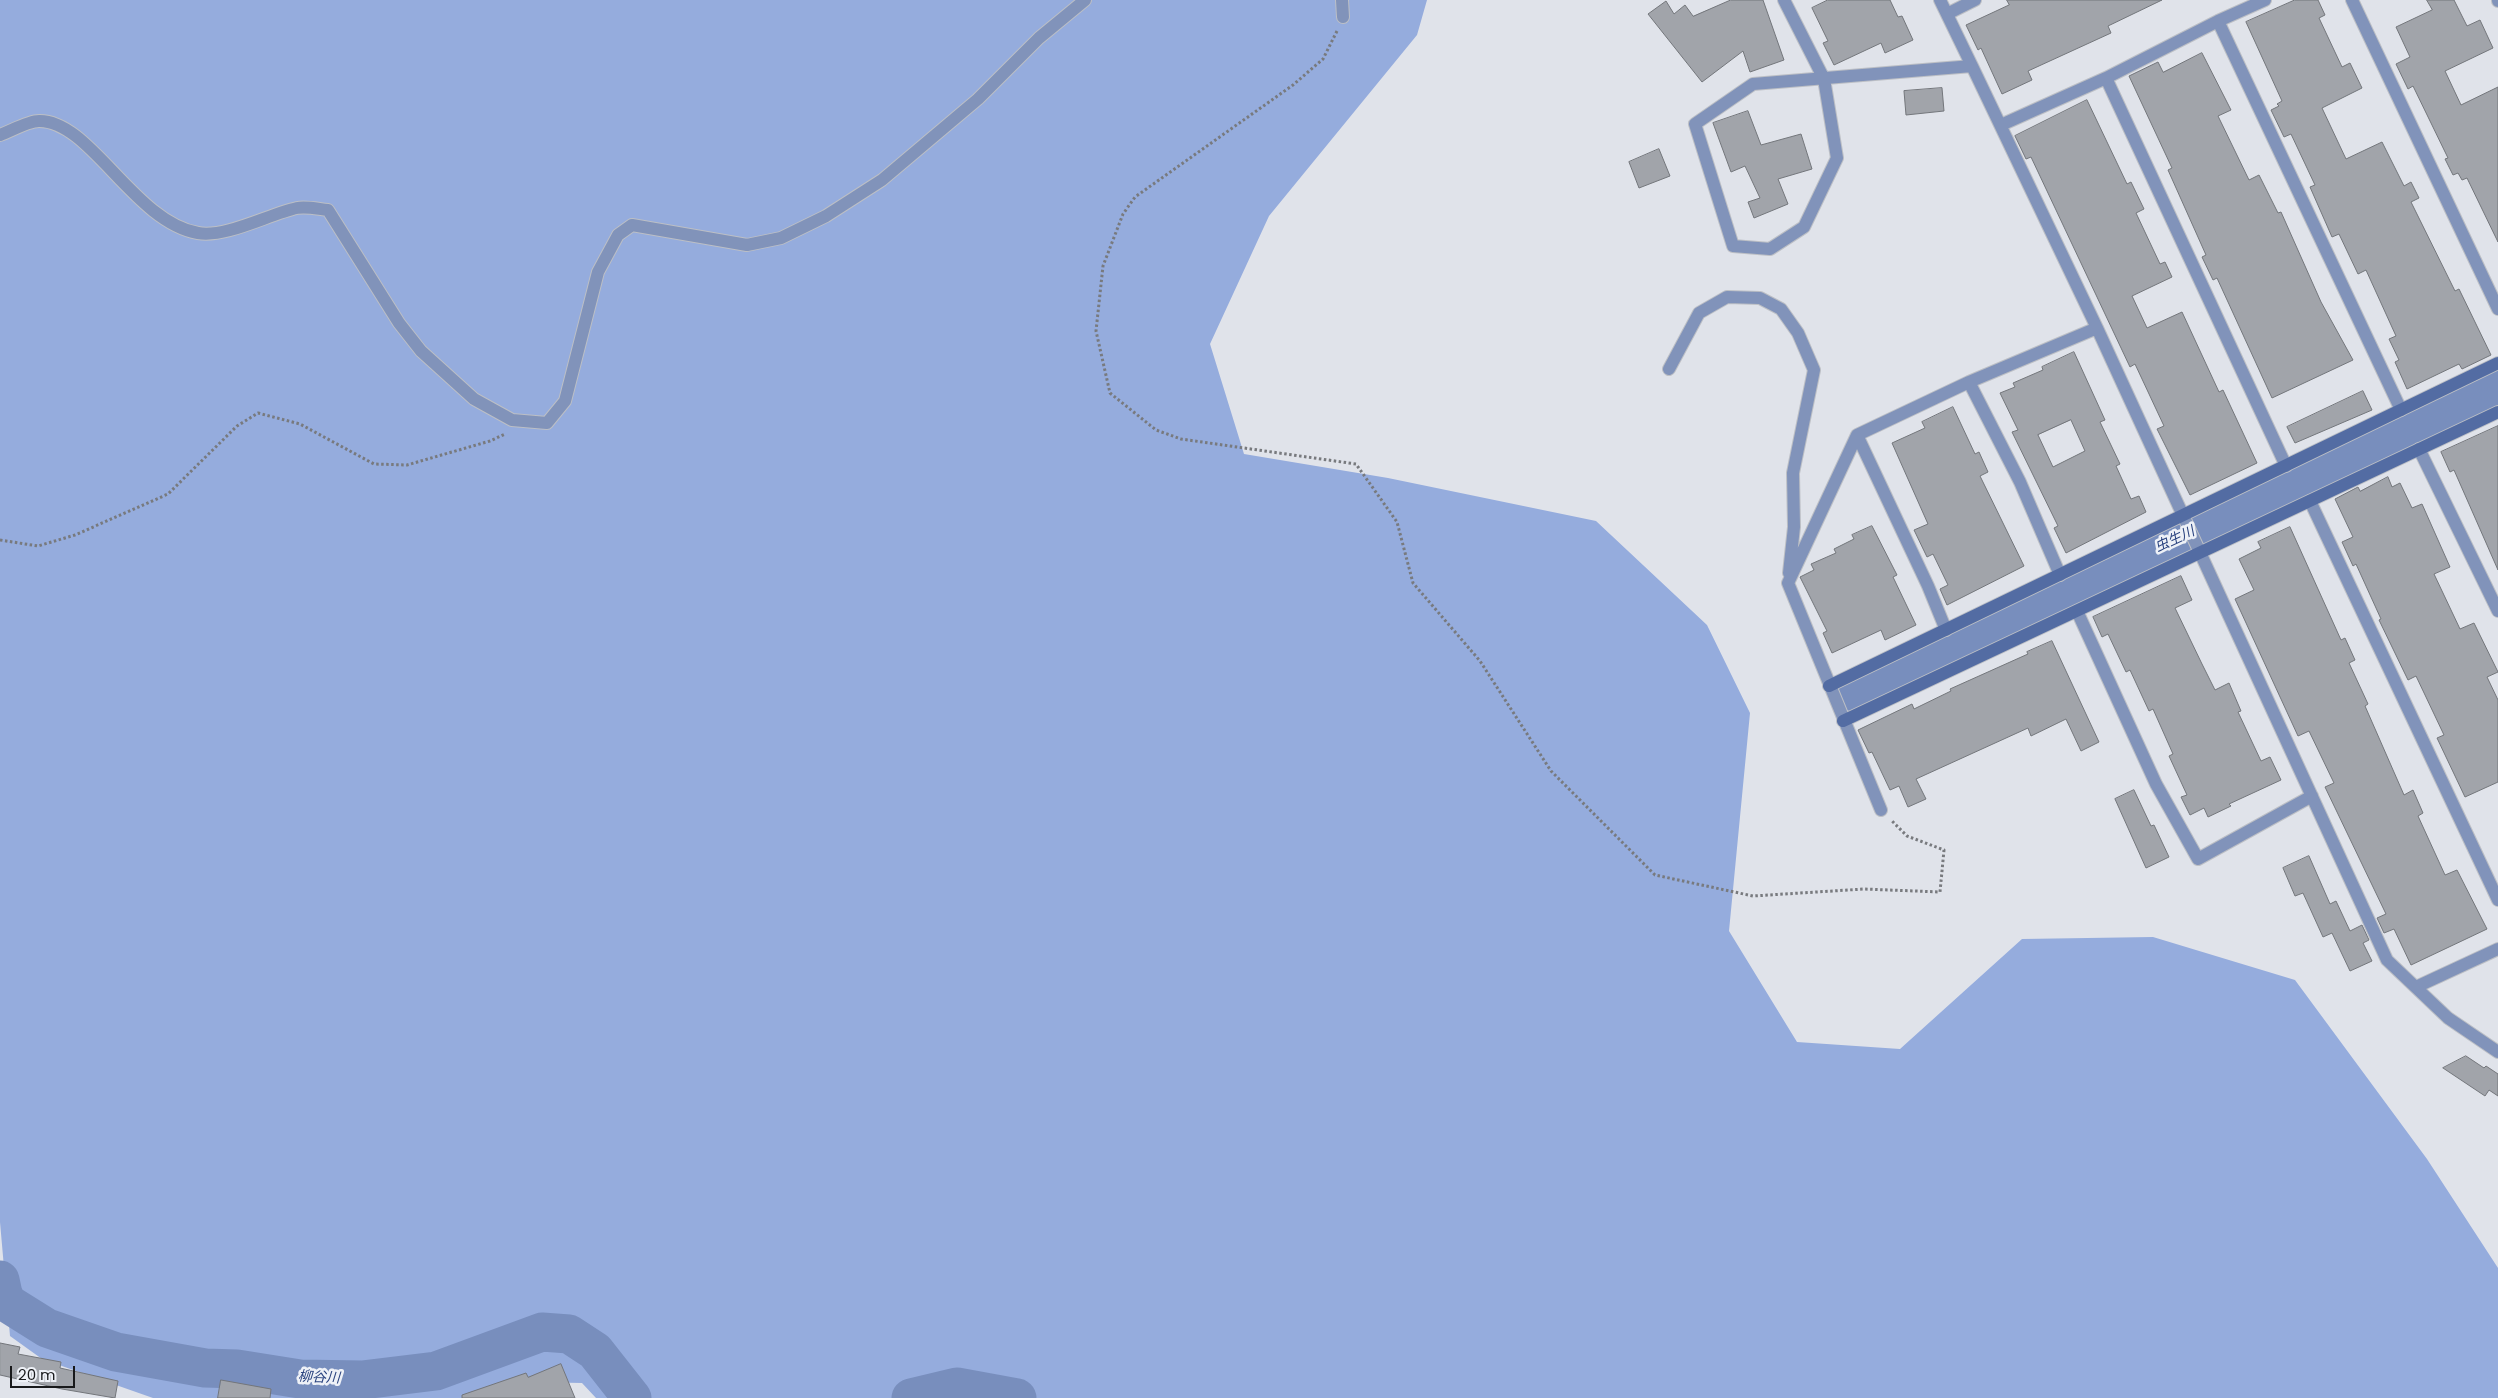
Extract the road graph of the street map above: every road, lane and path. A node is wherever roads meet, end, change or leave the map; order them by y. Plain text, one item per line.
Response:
1 (1085, 0) edge
2 (1342, 0) edge
3 (1784, 0) edge
4 (1940, 0) edge
5 (1975, 0) edge
6 (2264, 0) edge
7 (2352, 0) edge
8 (1947, 14) junction
9 (1343, 17) joint
10 (2218, 21) junction
11 (1972, 66) junction
12 (2106, 78) junction
13 (1824, 79) junction
14 (2001, 125) junction
15 (0, 135) edge
16 (2498, 309) edge
17 (2097, 328) junction
18 (2498, 363) edge
19 (1670, 369) dead end
20 (1969, 382) junction
21 (2401, 410) junction
22 (2498, 412) edge
23 (533, 422) junction
24 (1856, 435) junction
25 (2419, 449) junction
26 (2286, 466) junction
27 (2310, 501) junction
28 (2183, 516) junction
29 (0, 540) edge
30 (2200, 552) junction
31 (2060, 575) junction
32 (1788, 583) junction
33 (2077, 611) junction
34 (2498, 611) edge
35 (1946, 630) junction
36 (1829, 686) junction
37 (1843, 722) junction
38 (2312, 796) junction
39 (1882, 810) joint
40 (2498, 900) edge
41 (2498, 949) edge
42 (2416, 987) junction
43 (2498, 1052) edge

1 - 23 street
2 - 9 street
3 - 13 street
4 - 8 street
5 - 8 street
6 - 10 street
7 - 16 street
8 - 11 street
9 - 39 path
10 - 12 street
10 - 21 street
11 - 13 street
11 - 14 street
12 - 14 street
12 - 26 street
13 - 13 street
14 - 17 street
15 - 23 street
17 - 20 street
17 - 28 street
18 - 21 street
19 - 32 street
20 - 24 street
20 - 31 street
21 - 26 street
22 - 25 street
23 - 29 path
24 - 32 street
24 - 35 street
25 - 27 street
25 - 34 street
26 - 28 street
27 - 30 street
27 - 40 street
28 - 30 street
28 - 31 street
30 - 33 street
30 - 38 street
31 - 35 street
32 - 36 street
33 - 37 street
33 - 38 street
35 - 36 street
36 - 37 street
37 - 39 street
38 - 42 street
41 - 42 street
42 - 43 street

